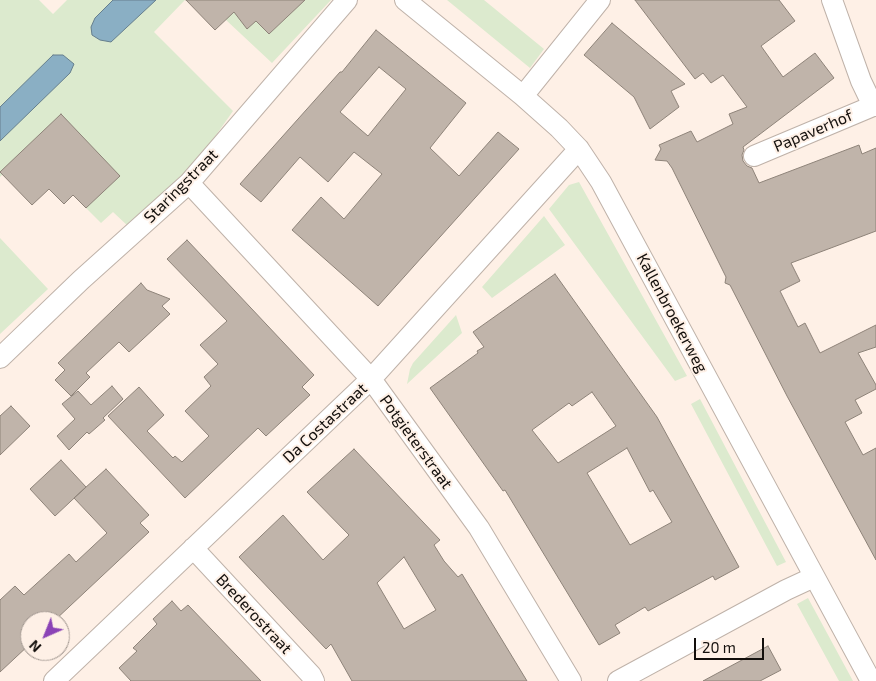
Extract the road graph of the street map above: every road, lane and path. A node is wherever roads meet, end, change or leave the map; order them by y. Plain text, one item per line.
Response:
1 (347, 0) edge
2 (405, 0) edge
3 (600, 0) edge
4 (832, 0) edge
5 (523, 96) junction
6 (874, 106) edge
7 (579, 149) junction
8 (754, 156) dead end
9 (189, 183) junction
10 (0, 358) edge
11 (371, 380) junction
12 (193, 548) junction
13 (814, 577) junction
14 (54, 681) edge
15 (314, 681) edge
16 (571, 681) edge
17 (618, 681) edge
18 (871, 681) edge

1 - 9 street, Staringstraat
2 - 5 street, Kallenbroekerweg
3 - 5 street
4 - 6 street, Papaverhof
5 - 7 street, Kallenbroekerweg
6 - 8 street, Papaverhof
7 - 11 street, Da Costastraat
7 - 13 street, Kallenbroekerweg
9 - 10 street, Staringstraat
9 - 11 street, Potgieterstraat
11 - 12 street, Da Costastraat
11 - 16 street, Potgieterstraat
12 - 14 street, Da Costastraat
12 - 15 street, Brederostraat
13 - 17 street
13 - 18 street, Kallenbroekerweg

